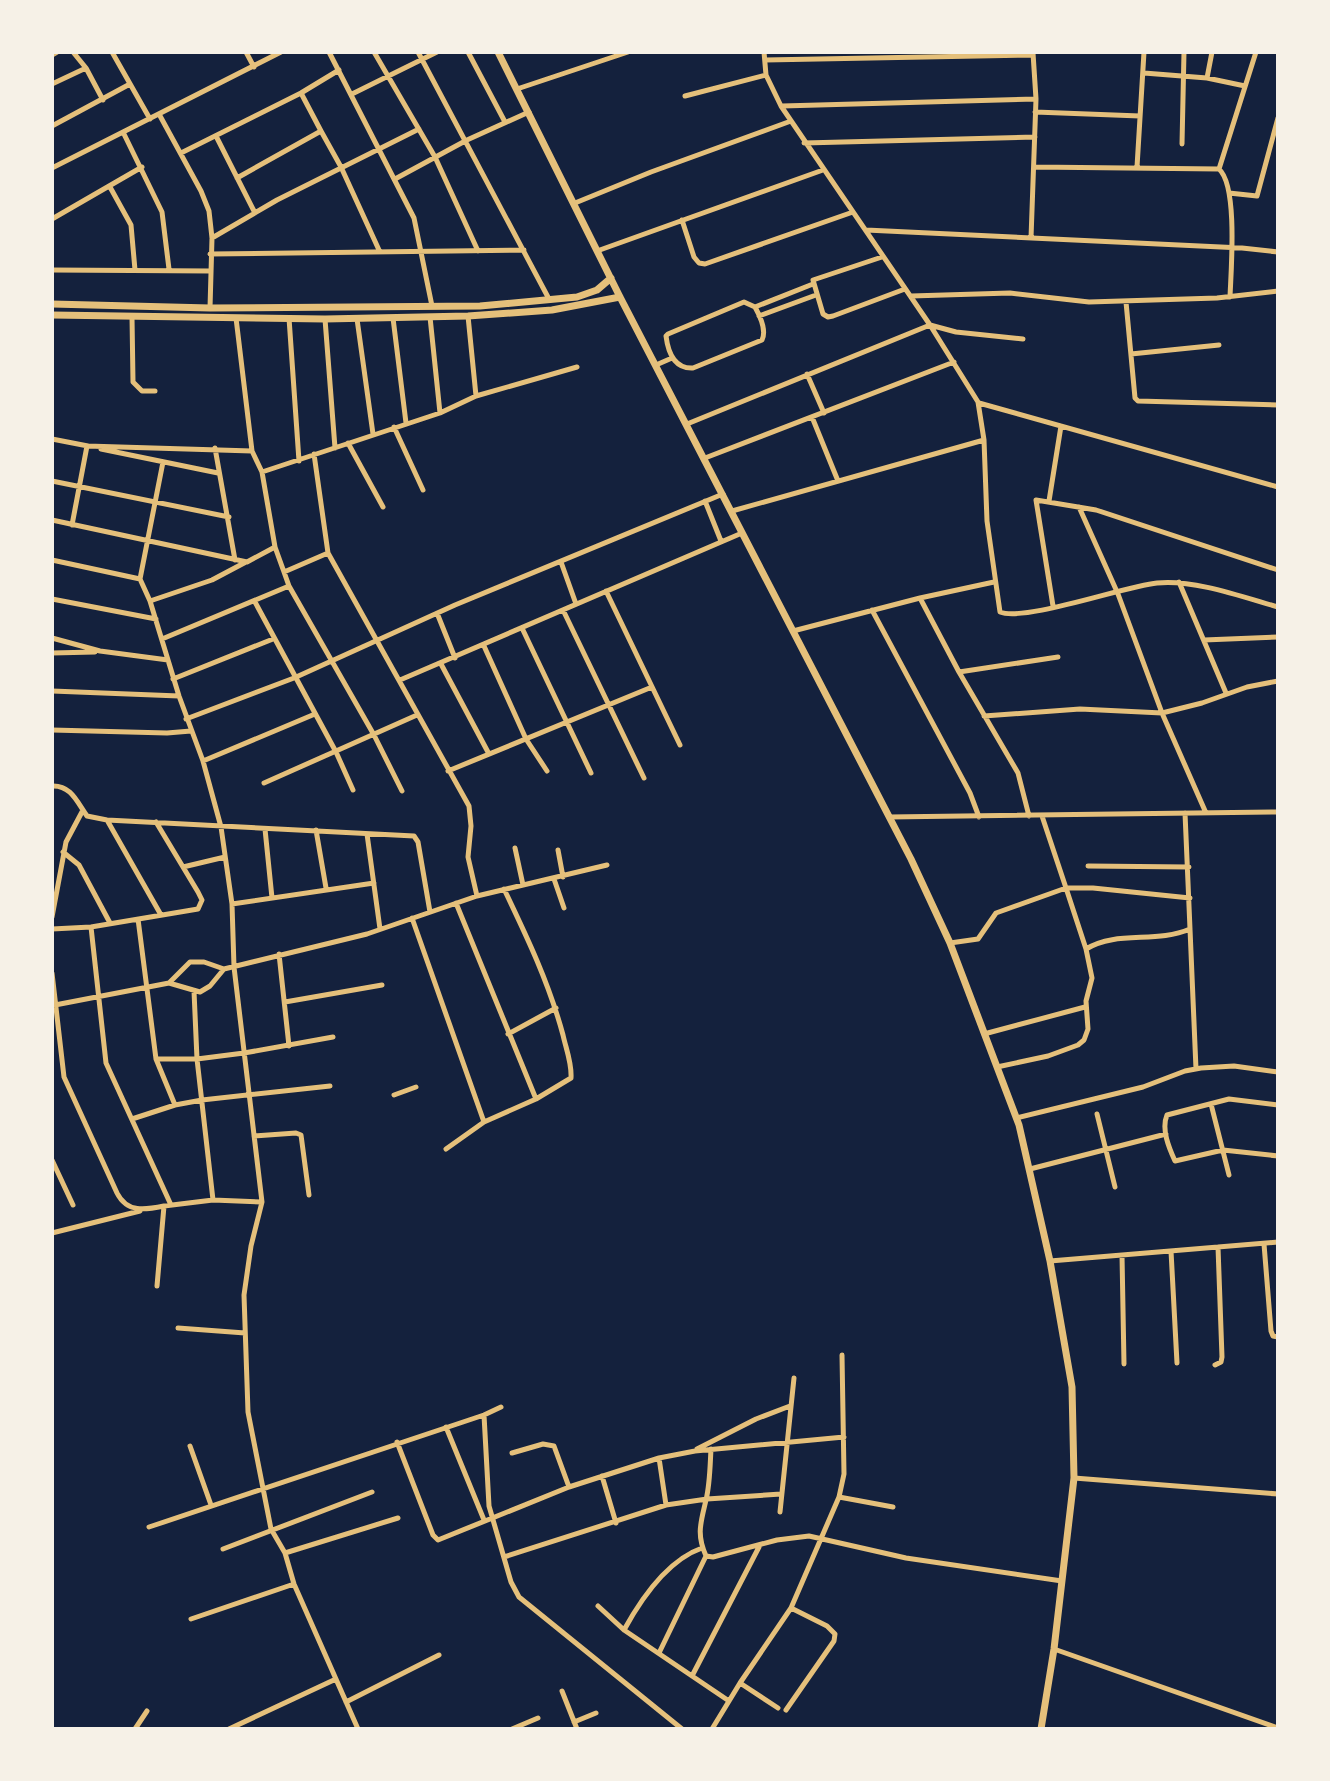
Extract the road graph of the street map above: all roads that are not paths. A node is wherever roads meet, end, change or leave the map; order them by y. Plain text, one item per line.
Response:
1 (73, 52) edge
2 (112, 52) edge
3 (246, 52) edge
4 (281, 52) edge
5 (329, 52) edge
6 (374, 52) edge
7 (418, 52) edge
8 (437, 52) edge
9 (468, 52) edge
10 (498, 52) edge
11 (628, 52) edge
12 (764, 52) edge
13 (1144, 52) edge
14 (1184, 52) edge
15 (1212, 52) edge
16 (1256, 52) edge
17 (1033, 53) edge
18 (967, 54) edge
19 (422, 60) junction
20 (765, 60) junction
21 (254, 67) junction
22 (86, 68) junction
23 (339, 70) junction
24 (1144, 73) junction
25 (766, 75) junction
26 (1185, 77) junction
27 (387, 78) junction
28 (1207, 78) junction
29 (52, 84) edge
30 (130, 84) junction
31 (1245, 86) junction
32 (517, 89) junction
33 (301, 93) junction
34 (352, 94) junction
35 (685, 96) dead end
36 (1036, 99) junction
37 (103, 100) junction
38 (781, 106) junction
39 (530, 112) junction
40 (1035, 112) junction
41 (159, 114) junction
42 (1140, 116) junction
43 (1278, 118) edge
44 (150, 119) junction
45 (791, 121) junction
46 (505, 122) junction
47 (52, 126) edge
48 (419, 129) junction
49 (321, 131) junction
50 (123, 132) junction
51 (216, 136) junction
52 (1035, 137) junction
53 (467, 140) junction
54 (804, 143) junction
55 (1182, 144) dead end
56 (378, 150) junction
57 (181, 153) junction
58 (435, 157) junction
59 (142, 167) junction
60 (341, 167) junction
61 (1034, 167) junction
62 (1137, 167) junction
63 (52, 168) edge
64 (1219, 169) junction
65 (823, 170) junction
66 (237, 178) junction
67 (395, 179) junction
68 (110, 187) junction
69 (1229, 193) junction
70 (575, 203) junction
71 (853, 212) junction
72 (255, 213) junction
73 (52, 219) edge
74 (682, 220) junction
75 (865, 229) junction
76 (212, 238) junction
77 (1031, 238) junction
78 (1231, 247) junction
79 (379, 250) junction
80 (524, 250) junction
81 (422, 251) junction
82 (478, 251) junction
83 (597, 251) junction
84 (1278, 252) edge
85 (210, 254) junction
86 (882, 257) junction
87 (169, 269) junction
88 (52, 270) edge
89 (135, 270) junction
90 (211, 271) junction
91 (611, 278) junction
92 (813, 284) junction
93 (905, 289) junction
94 (1278, 291) edge
95 (816, 295) junction
96 (910, 296) junction
97 (620, 297) junction
98 (1230, 297) junction
99 (550, 300) junction
100 (1126, 302) junction
101 (52, 304) edge
102 (140, 306) junction
103 (433, 307) junction
104 (755, 307) junction
105 (210, 308) junction
106 (52, 315) edge
107 (468, 316) junction
108 (759, 316) junction
109 (136, 317) junction
110 (430, 317) junction
111 (236, 318) junction
112 (289, 318) junction
113 (393, 318) junction
114 (325, 319) junction
115 (357, 319) junction
116 (930, 325) junction
117 (1023, 339) dead end
118 (1219, 345) dead end
119 (1131, 354) junction
120 (672, 358) junction
121 (954, 362) junction
122 (656, 365) junction
123 (577, 367) dead end
124 (807, 374) junction
125 (155, 391) dead end
126 (476, 396) junction
127 (978, 402) junction
128 (1278, 405) edge
129 (440, 413) junction
130 (824, 413) junction
131 (812, 417) junction
132 (406, 423) junction
133 (687, 424) junction
134 (1061, 426) junction
135 (394, 427) junction
136 (373, 434) junction
137 (52, 439) edge
138 (984, 440) junction
139 (348, 443) junction
140 (87, 446) junction
141 (215, 448) junction
142 (335, 448) junction
143 (252, 451) junction
144 (314, 454) junction
145 (705, 458) junction
146 (299, 461) junction
147 (163, 462) junction
148 (262, 472) junction
149 (218, 473) junction
150 (52, 481) edge
151 (838, 481) junction
152 (1278, 487) edge
153 (80, 488) junction
154 (423, 490) dead end
155 (723, 494) junction
156 (705, 501) junction
157 (1049, 501) junction
158 (155, 502) junction
159 (383, 507) dead end
160 (1079, 507) junction
161 (732, 511) junction
162 (229, 517) junction
163 (52, 520) edge
164 (72, 525) junction
165 (742, 533) junction
166 (146, 541) junction
167 (722, 541) junction
168 (275, 547) junction
169 (328, 553) junction
170 (52, 560) edge
171 (235, 560) junction
172 (247, 562) junction
173 (561, 562) junction
174 (1278, 570) edge
175 (284, 572) junction
176 (140, 579) junction
177 (994, 582) junction
178 (1179, 582) junction
179 (289, 586) junction
180 (606, 591) junction
181 (1118, 594) junction
182 (920, 598) junction
183 (52, 599) edge
184 (150, 601) junction
185 (255, 602) junction
186 (576, 604) junction
187 (1053, 606) junction
188 (1278, 607) edge
189 (563, 610) junction
190 (872, 610) junction
191 (437, 613) junction
192 (156, 619) junction
193 (522, 628) junction
194 (793, 631) junction
195 (1278, 637) edge
196 (52, 638) edge
197 (162, 639) junction
198 (273, 639) junction
199 (375, 640) junction
200 (1204, 640) junction
201 (484, 646) junction
202 (100, 651) junction
203 (52, 653) edge
204 (1058, 657) dead end
205 (455, 658) junction
206 (332, 659) junction
207 (168, 660) junction
208 (441, 664) junction
209 (959, 672) junction
210 (294, 678) junction
211 (173, 679) junction
212 (400, 680) junction
213 (1278, 681) edge
214 (652, 687) junction
215 (52, 691) edge
216 (1226, 693) junction
217 (179, 696) junction
218 (608, 705) junction
219 (1162, 713) junction
220 (315, 714) junction
221 (417, 715) junction
222 (984, 716) junction
223 (186, 719) junction
224 (565, 722) junction
225 (52, 730) edge
226 (191, 731) junction
227 (374, 735) junction
228 (526, 739) junction
229 (680, 745) dead end
230 (336, 752) junction
231 (489, 754) junction
232 (203, 761) junction
233 (448, 771) junction
234 (547, 771) dead end
235 (591, 773) dead end
236 (644, 778) dead end
237 (264, 783) dead end
238 (52, 786) edge
239 (353, 790) dead end
240 (402, 791) dead end
241 (83, 810) junction
242 (1278, 812) edge
243 (1185, 813) junction
244 (1206, 813) junction
245 (1029, 816) junction
246 (1042, 816) junction
247 (888, 817) junction
248 (979, 817) junction
249 (107, 820) junction
250 (156, 822) junction
251 (221, 827) junction
252 (265, 829) junction
253 (316, 830) junction
254 (367, 834) junction
255 (515, 848) dead end
256 (558, 850) dead end
257 (63, 852) junction
258 (225, 857) junction
259 (607, 865) dead end
260 (1088, 866) dead end
261 (183, 867) junction
262 (1189, 867) junction
263 (563, 877) junction
264 (554, 879) junction
265 (374, 883) junction
266 (523, 885) junction
267 (326, 888) junction
268 (1066, 888) junction
269 (504, 889) junction
270 (477, 896) junction
271 (272, 898) junction
272 (1190, 898) junction
273 (456, 903) junction
274 (232, 904) junction
275 (564, 908) dead end
276 (430, 912) junction
277 (161, 915) junction
278 (52, 917) edge
279 (412, 918) junction
280 (138, 919) junction
281 (110, 923) junction
282 (91, 927) junction
283 (52, 929) edge
284 (380, 929) junction
285 (1190, 929) junction
286 (950, 943) junction
287 (1086, 949) junction
288 (279, 954) junction
289 (234, 967) junction
290 (224, 969) junction
291 (52, 973) edge
292 (169, 983) junction
293 (382, 985) dead end
294 (147, 987) junction
295 (194, 991) junction
296 (99, 996) junction
297 (285, 1002) junction
298 (53, 1005) edge
299 (1085, 1007) junction
300 (556, 1008) junction
301 (508, 1034) junction
302 (984, 1034) junction
303 (333, 1037) dead end
304 (289, 1046) junction
305 (244, 1053) junction
306 (156, 1059) junction
307 (197, 1059) junction
308 (997, 1067) junction
309 (1196, 1069) junction
310 (1278, 1072) edge
311 (330, 1086) dead end
312 (416, 1087) dead end
313 (249, 1095) junction
314 (394, 1095) dead end
315 (536, 1099) junction
316 (202, 1100) junction
317 (1211, 1104) junction
318 (175, 1105) junction
319 (1278, 1105) edge
320 (1097, 1114) dead end
321 (1016, 1118) junction
322 (132, 1119) junction
323 (484, 1122) junction
324 (1166, 1134) junction
325 (254, 1136) junction
326 (446, 1149) dead end
327 (1105, 1150) junction
328 (1223, 1150) junction
329 (1278, 1156) edge
330 (52, 1160) edge
331 (1030, 1169) junction
332 (1229, 1175) dead end
333 (1115, 1187) dead end
334 (309, 1195) dead end
335 (213, 1200) junction
336 (262, 1202) junction
337 (73, 1205) dead end
338 (168, 1205) junction
339 (143, 1210) junction
340 (52, 1233) edge
341 (1278, 1242) edge
342 (1264, 1244) junction
343 (1218, 1247) junction
344 (1171, 1251) junction
345 (1122, 1255) junction
346 (1050, 1261) junction
347 (157, 1286) dead end
348 (178, 1328) dead end
349 (245, 1333) junction
350 (1278, 1337) edge
351 (842, 1355) dead end
352 (1177, 1363) dead end
353 (1124, 1364) dead end
354 (1215, 1365) dead end
355 (794, 1378) dead end
356 (790, 1406) junction
357 (501, 1407) dead end
358 (484, 1415) junction
359 (446, 1427) junction
360 (844, 1437) junction
361 (397, 1442) junction
362 (785, 1444) junction
363 (190, 1446) dead end
364 (711, 1449) junction
365 (695, 1451) junction
366 (512, 1453) dead end
367 (659, 1458) junction
368 (602, 1476) junction
369 (1074, 1478) junction
370 (569, 1487) junction
371 (263, 1488) junction
372 (372, 1492) dead end
373 (781, 1494) junction
374 (1278, 1494) edge
375 (839, 1497) junction
376 (707, 1499) junction
377 (666, 1505) junction
378 (211, 1506) junction
379 (893, 1507) dead end
380 (780, 1512) dead end
381 (492, 1517) junction
382 (398, 1518) dead end
383 (484, 1520) junction
384 (616, 1523) junction
385 (149, 1527) dead end
386 (271, 1529) junction
387 (820, 1538) junction
388 (759, 1547) junction
389 (702, 1548) junction
390 (223, 1549) dead end
391 (285, 1553) junction
392 (706, 1556) junction
393 (504, 1557) junction
394 (1062, 1581) junction
395 (294, 1584) junction
396 (598, 1606) dead end
397 (791, 1608) junction
398 (191, 1619) dead end
399 (624, 1630) junction
400 (1054, 1649) junction
401 (659, 1653) junction
402 (439, 1655) dead end
403 (692, 1676) junction
404 (336, 1679) junction
405 (740, 1683) junction
406 (562, 1691) dead end
407 (729, 1701) junction
408 (346, 1702) junction
409 (778, 1708) dead end
410 (786, 1710) dead end
411 (147, 1711) dead end
412 (596, 1713) dead end
413 (538, 1718) dead end
414 (574, 1722) junction
415 (1278, 1728) edge
416 (135, 1729) edge
417 (229, 1729) edge
418 (358, 1729) edge
419 (512, 1729) edge
420 (577, 1729) edge
421 (682, 1729) edge
422 (712, 1729) edge
423 (1041, 1729) edge

1 - 22 street
2 - 30 street
3 - 21 street
4 - 21 street
5 - 23 street
6 - 27 street
7 - 19 street
8 - 19 street
9 - 46 street
10 - 32 main road
11 - 32 street
12 - 20 street
13 - 24 street
14 - 26 street
15 - 28 street
16 - 31 street
17 - 18 street
17 - 36 street
18 - 20 street
19 - 27 street
19 - 53 street
20 - 25 street
21 - 41 street
22 - 29 street
22 - 37 street
23 - 33 street
23 - 34 street
24 - 26 street
24 - 42 street
25 - 35 street
25 - 38 street
26 - 28 street
26 - 55 street
27 - 34 street
27 - 48 street
28 - 31 street
30 - 37 street
30 - 44 street
31 - 64 street
32 - 39 main road
33 - 49 street
33 - 51 street
34 - 56 street
36 - 38 street
36 - 40 street
37 - 47 street
38 - 45 street
39 - 46 street
39 - 70 main road
40 - 42 street
40 - 52 street
41 - 44 street
41 - 57 street
42 - 62 street
43 - 69 street
44 - 50 street
45 - 54 street
45 - 70 street
46 - 53 street
48 - 56 street
48 - 58 street
49 - 60 street
49 - 66 street
50 - 59 street
50 - 63 street
51 - 57 street
51 - 66 street
52 - 54 street
52 - 61 street
53 - 58 street
53 - 80 street
54 - 65 street
56 - 60 street
56 - 67 street
57 - 76 street
58 - 67 street
58 - 82 street
59 - 68 street
59 - 87 street
60 - 72 street
60 - 79 street
61 - 62 street
61 - 77 street
62 - 64 street
64 - 69 street
65 - 71 street
65 - 74 street
66 - 72 street
67 - 81 street
68 - 73 street
68 - 89 street
69 - 78 street
70 - 83 main road
71 - 74 street
71 - 75 street
72 - 76 street
74 - 83 street
75 - 77 street
75 - 86 street
76 - 85 street
77 - 78 street
78 - 84 street
78 - 98 street
79 - 81 street
79 - 85 street
80 - 82 street
80 - 99 street
81 - 82 street
81 - 103 street
83 - 91 main road
85 - 90 street
86 - 92 street
86 - 93 street
87 - 89 street
87 - 90 street
88 - 89 street
90 - 105 street
91 - 97 main road
91 - 99 main road
92 - 95 street
92 - 104 street
93 - 95 street
93 - 96 street
94 - 98 street
95 - 108 street
96 - 100 street
96 - 116 street
97 - 107 main road
97 - 122 main road
98 - 100 street
99 - 103 main road
100 - 119 street
101 - 102 main road
102 - 105 main road
102 - 109 main road
103 - 105 main road
104 - 108 street
104 - 120 street
106 - 109 main road
107 - 110 main road
107 - 126 street
108 - 120 street
109 - 111 main road
109 - 125 street
110 - 113 main road
110 - 129 street
111 - 112 main road
111 - 143 street
112 - 114 main road
112 - 146 street
113 - 115 main road
113 - 132 street
114 - 115 main road
114 - 142 street
115 - 136 street
116 - 117 street
116 - 121 street
116 - 124 street
118 - 119 street
119 - 128 street
120 - 122 street
121 - 127 street
121 - 130 street
122 - 133 main road
123 - 126 street
124 - 130 street
124 - 133 street
126 - 129 street
127 - 134 street
127 - 138 street
129 - 132 street
130 - 131 street
131 - 145 street
131 - 151 street
132 - 135 street
133 - 145 main road
134 - 152 street
134 - 157 street
135 - 136 street
135 - 154 street
136 - 139 street
137 - 140 street
138 - 151 street
138 - 177 street
139 - 142 street
139 - 159 street
140 - 141 street
140 - 147 street
140 - 153 street
141 - 143 street
141 - 149 street
142 - 144 street
143 - 148 street
144 - 146 street
144 - 169 street
145 - 155 main road
146 - 148 street
147 - 149 street
147 - 158 street
148 - 168 street
149 - 162 street
150 - 153 street
151 - 161 street
153 - 158 street
153 - 164 street
155 - 156 street
155 - 161 main road
156 - 167 street
156 - 173 street
157 - 160 street
157 - 187 street
158 - 162 street
158 - 166 street
160 - 174 street
160 - 181 street
161 - 165 main road
162 - 171 street
163 - 164 street
164 - 166 street
165 - 167 street
165 - 194 main road
166 - 171 street
166 - 176 street
167 - 180 street
168 - 172 street
168 - 175 street
169 - 175 street
169 - 199 street
170 - 176 street
171 - 172 street
172 - 184 street
173 - 186 street
173 - 191 street
175 - 179 street
176 - 184 street
177 - 182 street
177 - 187 street
178 - 181 street
178 - 188 street
178 - 200 street
179 - 185 street
179 - 206 street
180 - 186 street
180 - 214 street
181 - 187 street
181 - 219 street
182 - 190 street
182 - 209 street
183 - 192 street
184 - 192 street
185 - 197 street
185 - 198 street
186 - 189 street
189 - 193 street
189 - 218 street
190 - 194 street
190 - 248 street
191 - 199 street
191 - 205 street
192 - 197 street
193 - 201 street
193 - 224 street
194 - 247 main road
195 - 200 street
196 - 202 street
197 - 207 street
198 - 210 street
198 - 211 street
199 - 206 street
199 - 212 street
200 - 216 street
201 - 205 street
201 - 228 street
202 - 203 street
202 - 207 street
204 - 209 street
205 - 208 street
206 - 210 street
206 - 227 street
207 - 211 street
208 - 212 street
208 - 231 street
209 - 222 street
210 - 220 street
210 - 223 street
211 - 217 street
212 - 221 street
213 - 216 street
214 - 218 street
214 - 229 street
215 - 217 street
216 - 219 street
217 - 223 street
218 - 224 street
218 - 236 street
219 - 222 street
219 - 244 street
220 - 230 street
220 - 232 street
221 - 227 street
221 - 233 street
222 - 245 street
223 - 226 street
224 - 228 street
224 - 235 street
225 - 226 street
226 - 232 street
227 - 230 street
227 - 240 street
228 - 231 street
228 - 234 street
230 - 237 street
230 - 239 street
231 - 233 street
232 - 251 street
233 - 270 street
238 - 241 street
241 - 249 street
241 - 257 street
242 - 244 street
243 - 244 street
243 - 246 street
243 - 262 street
245 - 246 street
245 - 248 street
246 - 268 street
247 - 248 street
247 - 286 main road
249 - 250 street
249 - 277 street
250 - 251 street
250 - 261 street
251 - 252 street
251 - 258 street
252 - 253 street
252 - 271 street
253 - 254 street
253 - 267 street
254 - 265 street
254 - 276 street
255 - 266 street
256 - 263 street
257 - 278 street
257 - 281 street
258 - 261 street
258 - 274 street
259 - 263 street
260 - 262 street
261 - 277 street
262 - 272 street
263 - 264 street
264 - 266 street
264 - 275 street
265 - 267 street
265 - 284 street
266 - 269 street
267 - 271 street
268 - 272 street
268 - 286 street
268 - 287 street
269 - 270 street
269 - 300 street
270 - 273 street
271 - 274 street
272 - 285 street
273 - 276 street
273 - 301 street
274 - 289 street
276 - 279 street
277 - 280 street
279 - 284 street
279 - 323 street
280 - 281 street
280 - 294 street
281 - 282 street
282 - 283 street
282 - 296 street
284 - 288 street
285 - 287 street
285 - 309 street
286 - 302 main road
287 - 299 street
288 - 289 street
288 - 297 street
289 - 290 street
289 - 305 street
290 - 292 street
290 - 295 street
291 - 298 street
292 - 294 street
292 - 295 street
293 - 297 street
294 - 296 street
294 - 306 street
295 - 307 street
296 - 298 street
296 - 322 street
297 - 304 street
298 - 339 street
299 - 302 street
299 - 308 street
300 - 301 street
300 - 315 street
301 - 315 street
302 - 308 main road
303 - 304 street
304 - 305 street
305 - 307 street
305 - 313 street
306 - 307 street
306 - 318 street
307 - 316 street
308 - 321 main road
309 - 310 street
309 - 321 street
311 - 313 street
312 - 314 street
313 - 316 street
313 - 325 street
315 - 323 street
316 - 318 street
316 - 335 street
317 - 319 street
317 - 324 street
317 - 328 street
318 - 322 street
320 - 327 street
321 - 331 main road
322 - 338 street
323 - 326 street
324 - 327 street
324 - 328 street
325 - 334 street
325 - 336 street
327 - 331 street
327 - 333 street
328 - 329 street
328 - 332 street
330 - 337 street
331 - 346 main road
335 - 336 street
335 - 338 street
336 - 349 street
338 - 339 street
338 - 347 street
339 - 340 street
341 - 342 street
342 - 343 street
342 - 350 street
343 - 344 street
343 - 354 street
344 - 345 street
344 - 352 street
345 - 346 street
345 - 353 street
346 - 369 main road
348 - 349 street
349 - 371 street
351 - 360 street
355 - 356 street
356 - 362 street
356 - 365 street
357 - 358 street
358 - 359 street
358 - 381 street
359 - 361 street
359 - 383 street
360 - 362 street
360 - 375 street
361 - 371 street
361 - 383 street
362 - 364 street
362 - 373 street
363 - 378 street
364 - 365 street
364 - 376 street
365 - 367 street
366 - 370 street
367 - 368 street
367 - 377 street
368 - 370 street
368 - 384 street
369 - 374 street
369 - 394 main road
370 - 381 street
371 - 378 street
371 - 386 street
372 - 386 street
373 - 376 street
373 - 380 street
375 - 379 street
375 - 387 street
376 - 377 street
376 - 389 street
377 - 384 street
378 - 385 street
381 - 383 street
381 - 393 street
382 - 391 street
384 - 393 street
386 - 390 street
386 - 391 street
387 - 388 street
387 - 394 street
387 - 397 street
388 - 392 street
388 - 403 street
389 - 392 street
389 - 399 street
391 - 395 street
392 - 401 street
393 - 421 street
394 - 400 main road
395 - 398 street
395 - 404 street
396 - 399 street
397 - 405 street
397 - 410 street
399 - 401 street
400 - 415 street
400 - 423 main road
401 - 403 street
402 - 408 street
403 - 407 street
404 - 408 street
404 - 417 street
405 - 407 street
405 - 409 street
406 - 414 street
407 - 422 street
408 - 418 street
411 - 416 street
412 - 414 street
413 - 419 street
414 - 420 street

